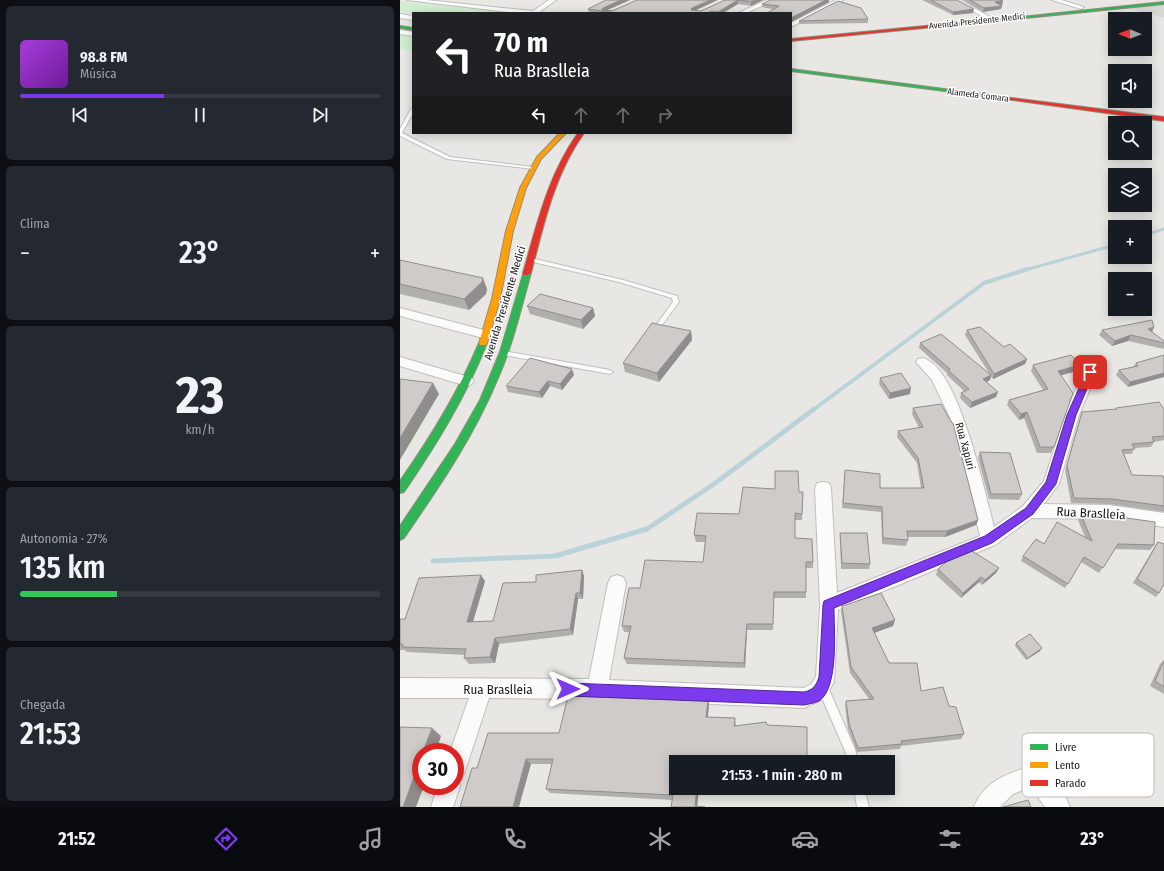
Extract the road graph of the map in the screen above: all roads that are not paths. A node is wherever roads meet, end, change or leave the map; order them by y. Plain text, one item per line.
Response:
1 (410, 0) edge
2 (553, 0) edge
3 (772, 0) edge
4 (840, 0) edge
5 (956, 0) edge
6 (1055, 0) edge
7 (1147, 0) edge
8 (1164, 3) edge
9 (1081, 7) junction
10 (524, 12) edge
11 (535, 12) edge
12 (743, 12) edge
13 (987, 17) junction
14 (400, 18) edge
15 (412, 19) edge
16 (792, 24) edge
17 (400, 27) edge
18 (412, 29) edge
19 (400, 32) edge
20 (412, 34) edge
21 (792, 36) edge
22 (792, 40) edge
23 (792, 70) edge
24 (412, 111) edge
25 (1164, 119) edge
26 (400, 133) edge
27 (562, 134) edge
28 (580, 134) edge
29 (533, 168) junction
30 (531, 260) junction
31 (400, 312) edge
32 (660, 324) edge
33 (487, 335) junction
34 (504, 353) junction
35 (400, 361) edge
36 (923, 362) dead end
37 (610, 372) dead end
38 (1090, 372) dead end
39 (467, 381) junction
40 (823, 488) dead end
41 (400, 489) edge
42 (1030, 511) junction
43 (1164, 520) edge
44 (400, 535) edge
45 (989, 540) junction
46 (617, 583) dead end
47 (829, 605) junction
48 (400, 688) edge
49 (822, 688) junction
50 (482, 689) junction
51 (597, 689) junction
52 (464, 743) edge
53 (851, 755) edge
54 (1022, 780) edge
55 (446, 795) edge
56 (860, 795) edge
57 (1052, 797) edge
58 (442, 807) edge
59 (863, 807) edge
60 (985, 807) edge
61 (1059, 807) edge

1 - 10 street
2 - 11 street
3 - 12 street
4 - 16 street
5 - 13 street
6 - 9 street
7 - 9 street, Avenida Presidente Medici
8 - 22 street, Avenida Presidente Medici
9 - 13 street, Avenida Presidente Medici
13 - 21 street, Avenida Presidente Medici
14 - 15 street
17 - 18 street
19 - 20 street
23 - 25 street, Alameda Comara
24 - 26 lane
26 - 29 lane
27 - 29 street, Avenida Presidente Medici
28 - 30 street, Avenida Presidente Medici
29 - 33 street, Avenida Presidente Medici
30 - 32 lane
30 - 34 street, Avenida Presidente Medici
31 - 33 street
33 - 39 street, Avenida Presidente Medici
34 - 37 lane
34 - 44 street, Avenida Presidente Medici
35 - 39 street
36 - 45 street, Rua Xapuri
38 - 42 street
39 - 41 street, Avenida Presidente Medici
40 - 47 street
42 - 43 street, Rua Braslleia
42 - 45 street
45 - 47 street
46 - 51 street
47 - 49 street
48 - 50 street, Rua Braslleia
49 - 51 street, Rua Braslleia
49 - 53 lane
50 - 51 street, Rua Braslleia
50 - 52 street
54 - 60 street
55 - 58 street
56 - 59 lane
57 - 61 street

